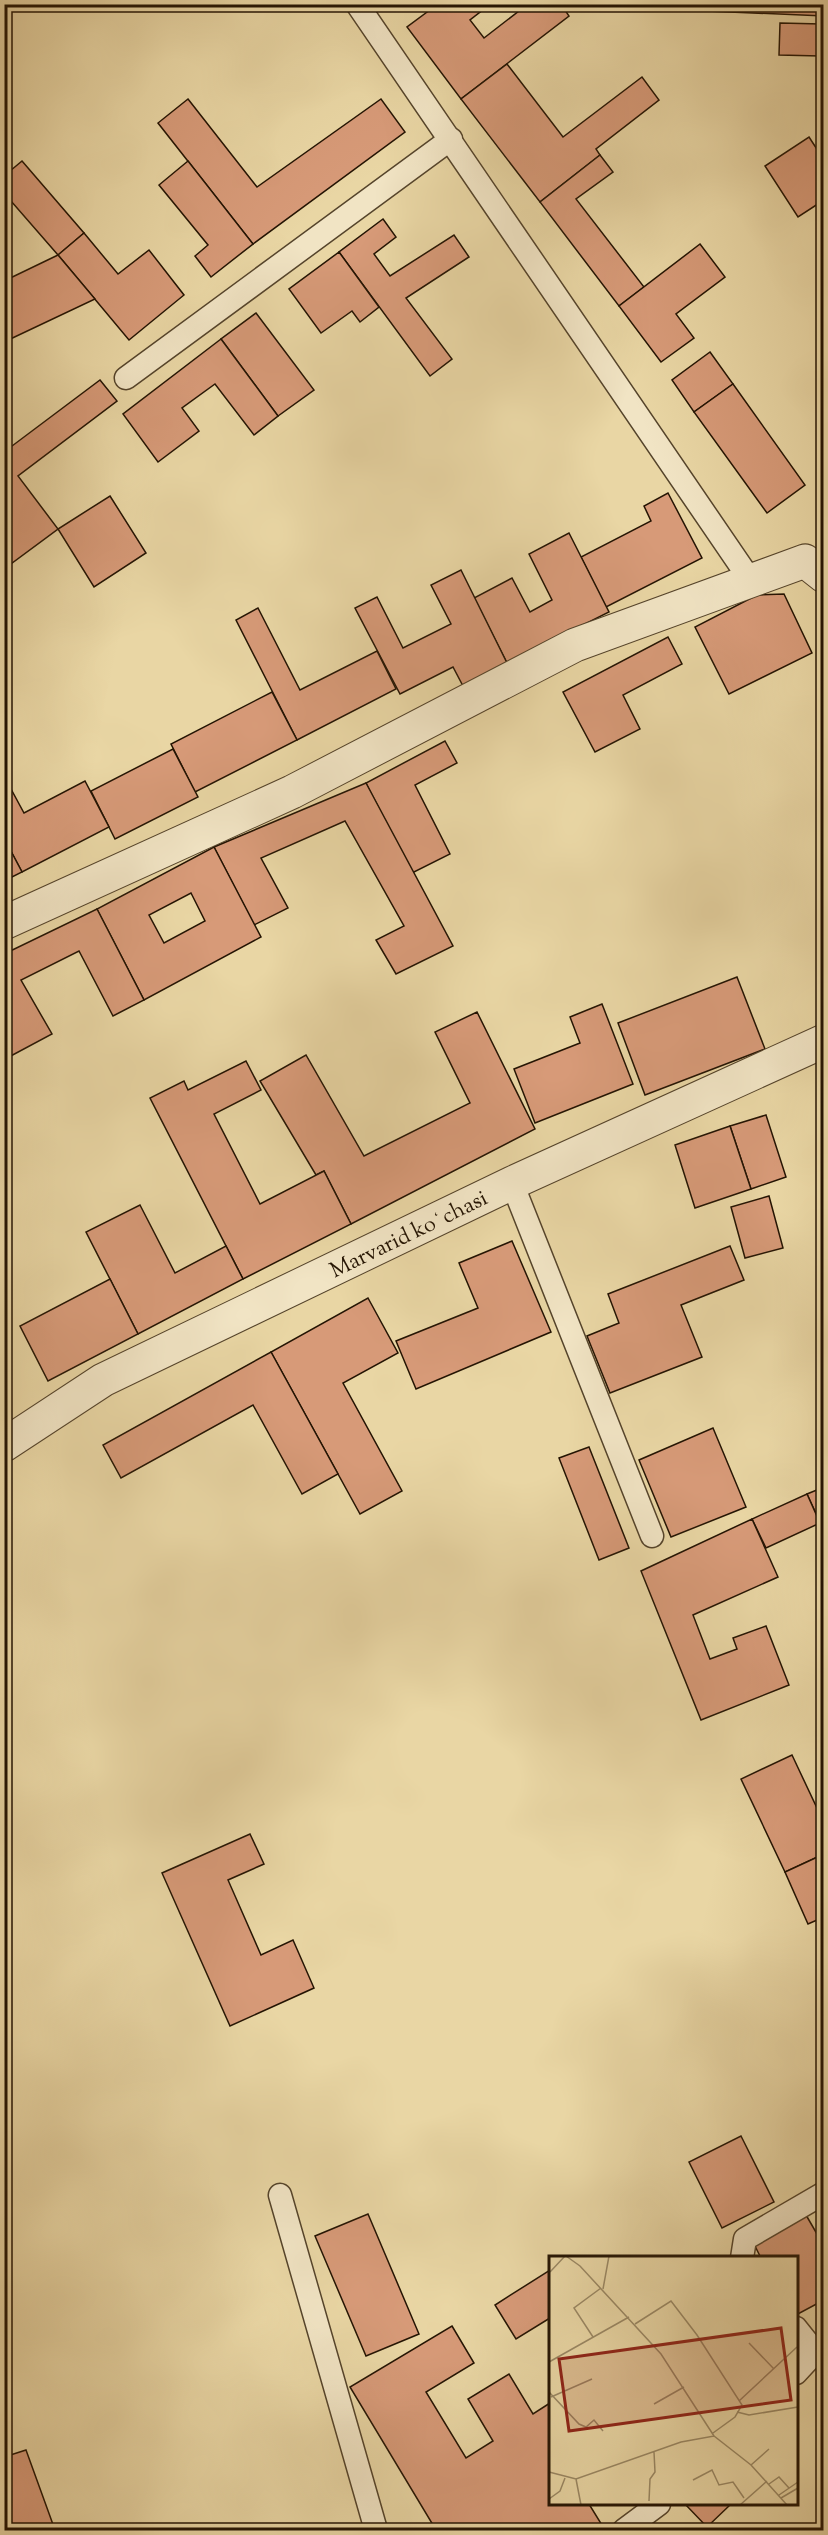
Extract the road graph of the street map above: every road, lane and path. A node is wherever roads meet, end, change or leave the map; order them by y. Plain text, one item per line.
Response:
1 (357, 4) edge
2 (451, 139) junction
3 (126, 378) dead end
4 (824, 576) edge
5 (751, 581) junction
6 (4, 923) edge
7 (824, 1041) edge
8 (512, 1183) junction
9 (4, 1445) edge
10 (652, 1536) dead end
11 (824, 2193) edge
12 (280, 2195) dead end
13 (742, 2256) edge
14 (798, 2330) edge
15 (798, 2371) edge
16 (658, 2505) edge
17 (376, 2530) edge
18 (624, 2530) edge

1 - 2 lane
2 - 3 lane
2 - 5 lane
4 - 5 street
5 - 6 street
7 - 8 street, Marvarid koʻchasi
8 - 9 street, Marvarid koʻchasi
8 - 10 lane
11 - 13 lane
12 - 17 lane
14 - 15 lane
16 - 18 lane

